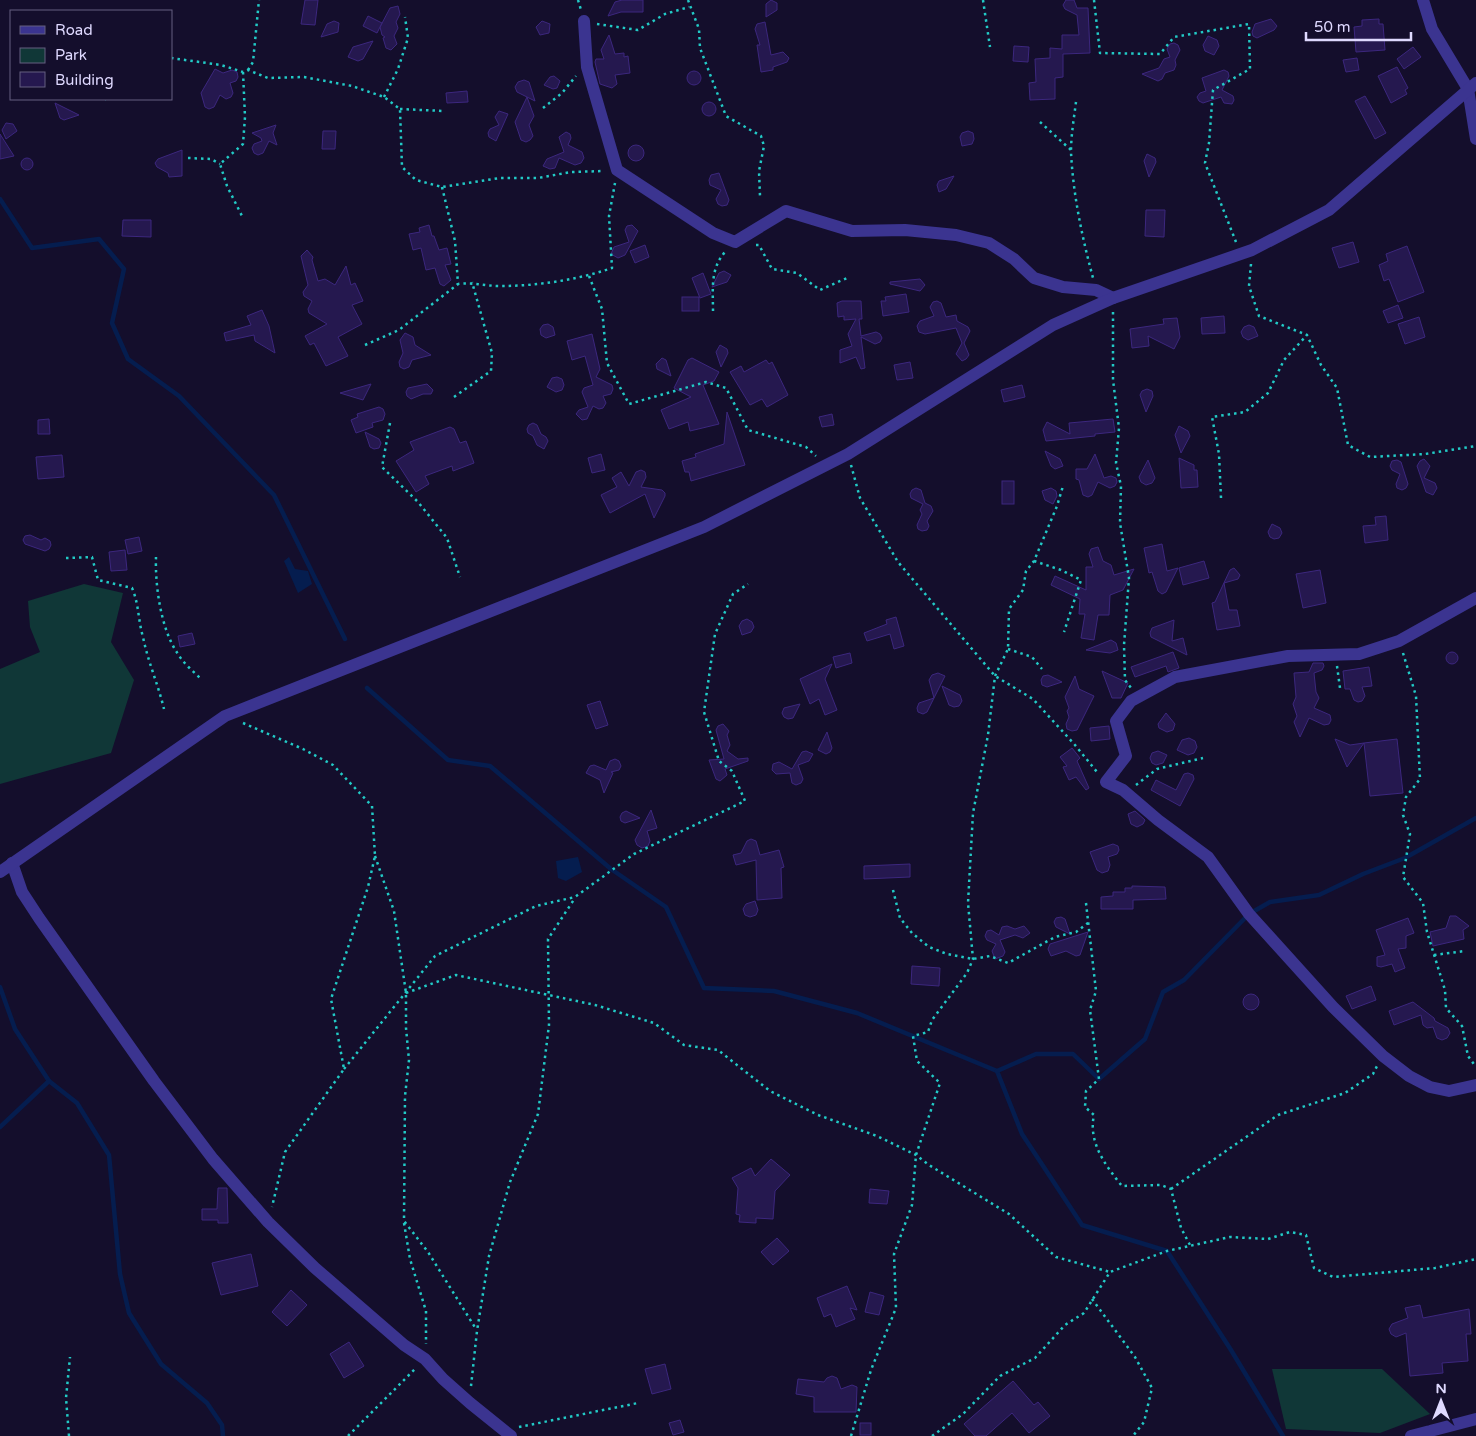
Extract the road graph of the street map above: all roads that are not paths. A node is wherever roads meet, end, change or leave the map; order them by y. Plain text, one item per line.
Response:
1 (1423, 0) edge
2 (584, 21) road end
3 (1472, 86) edge
4 (1476, 139) edge
5 (1113, 298) junction
6 (1476, 598) edge
7 (12, 863) junction
8 (0, 872) edge
9 (1476, 1085) edge
10 (1476, 1419) edge
11 (508, 1433) edge
12 (1411, 1436) edge

1 - 3 street
2 - 5 street
3 - 4 street
3 - 5 street
5 - 7 street
6 - 9 street
7 - 8 street
7 - 11 street
10 - 12 street

